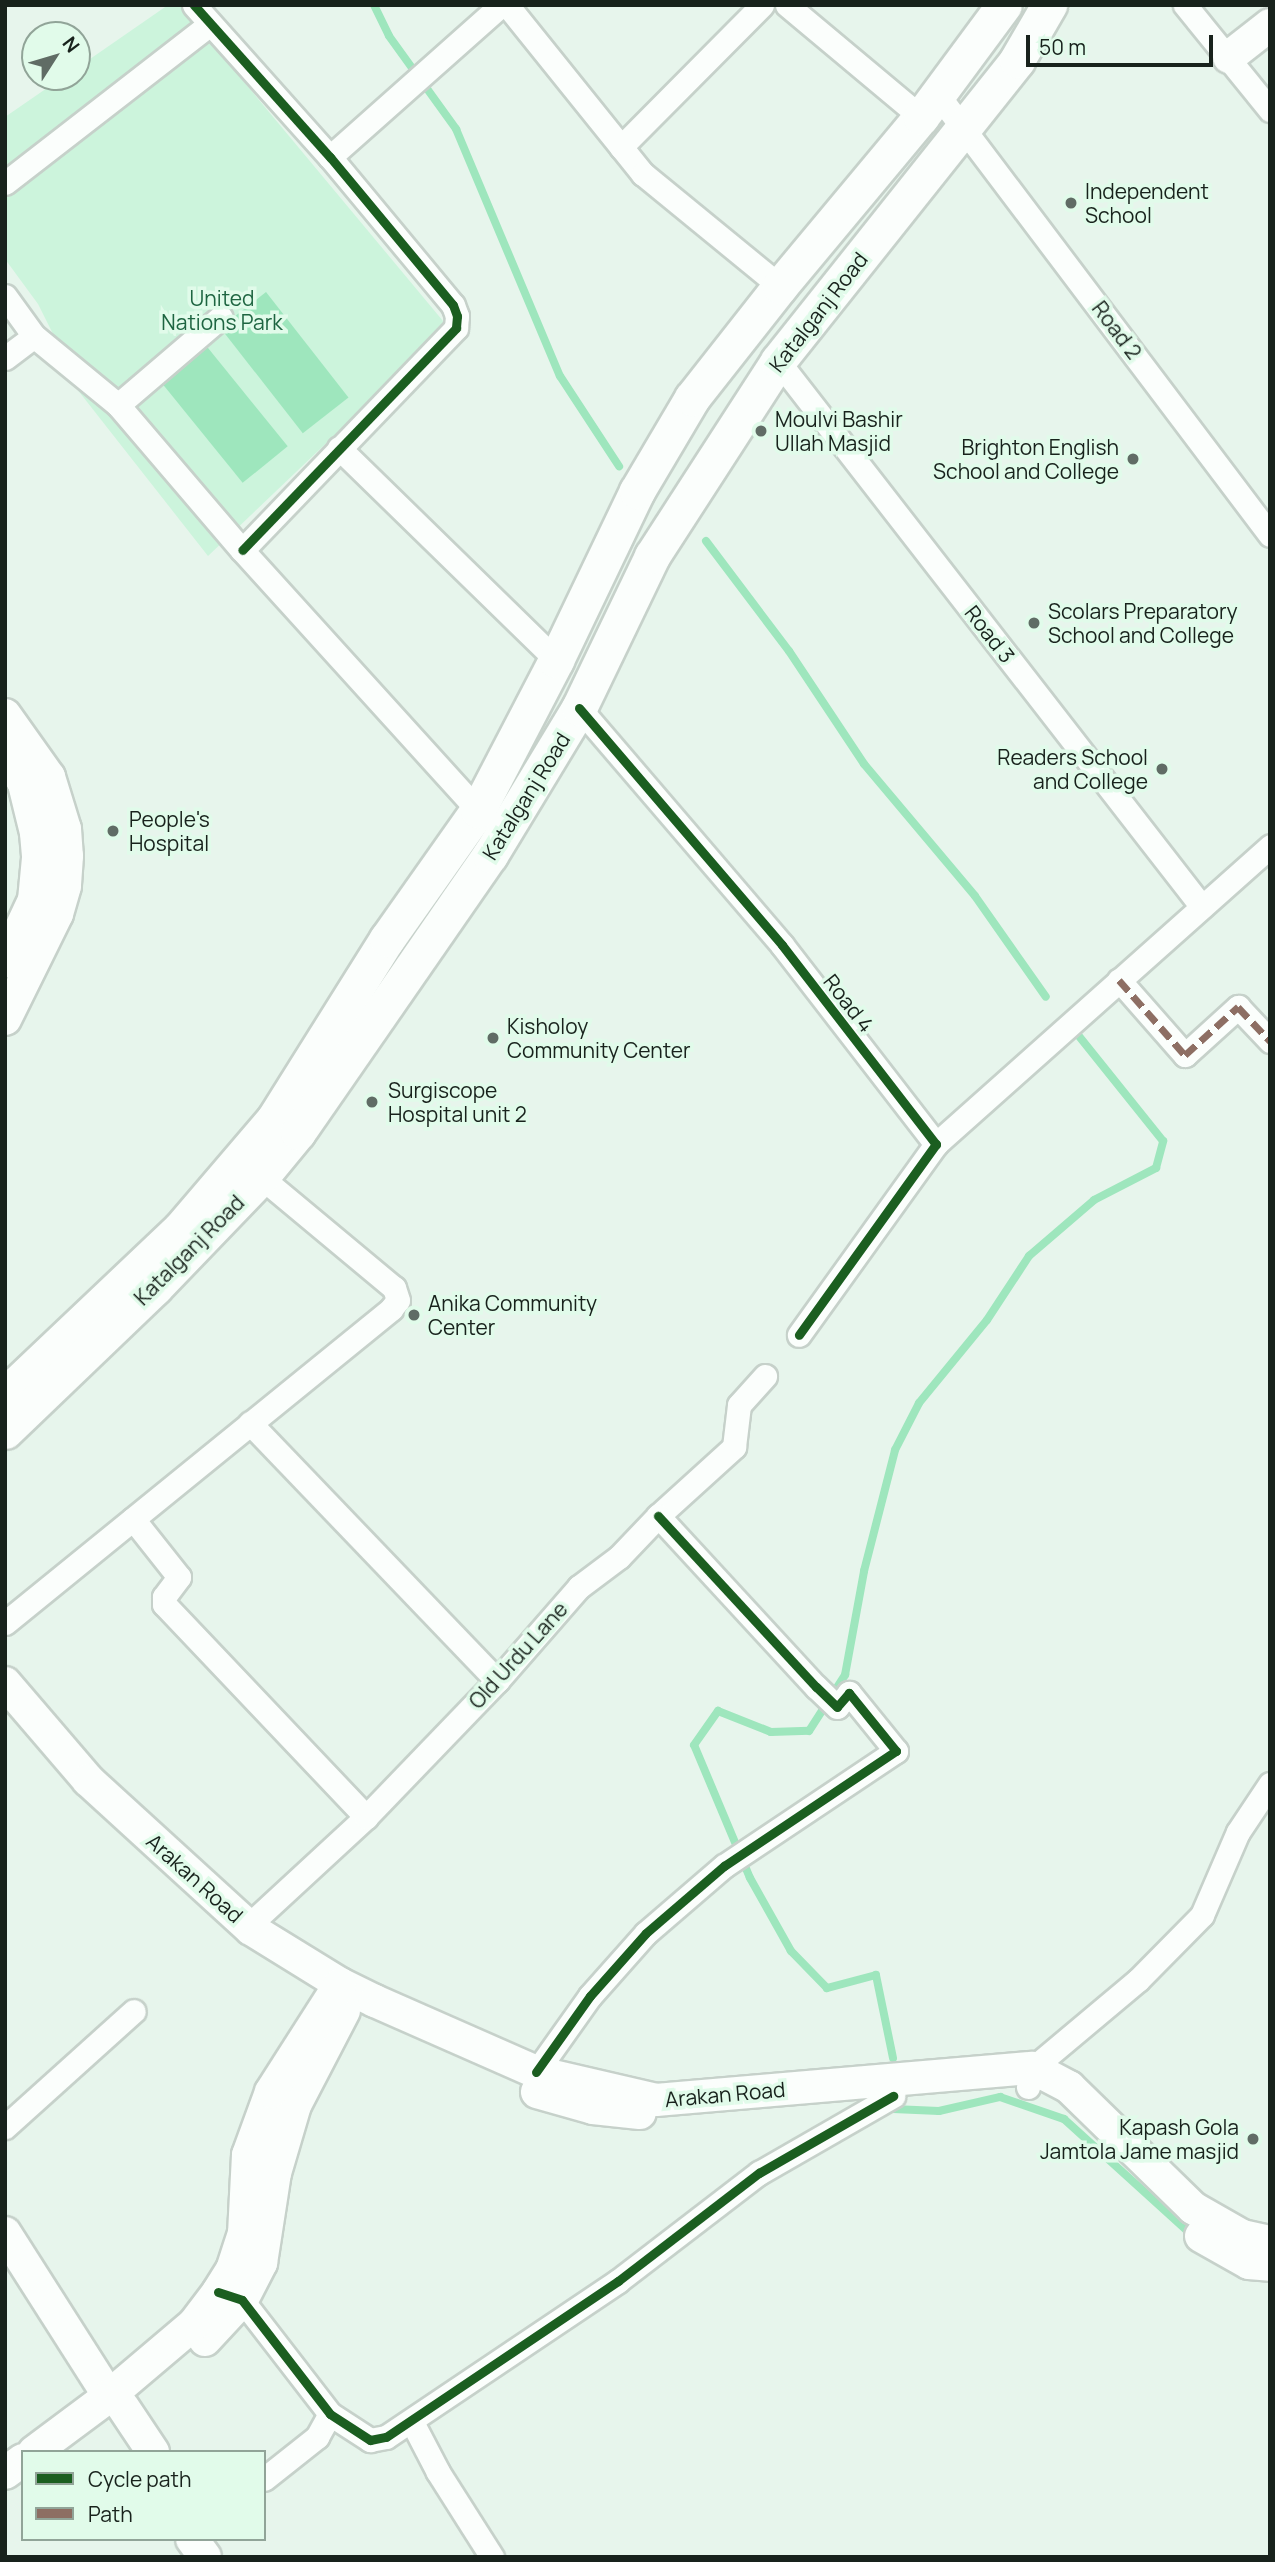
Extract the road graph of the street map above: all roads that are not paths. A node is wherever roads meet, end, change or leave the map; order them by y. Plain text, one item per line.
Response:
1 (194, 5) edge
2 (501, 5) edge
3 (507, 5) edge
4 (762, 5) edge
5 (787, 5) edge
6 (1004, 5) edge
7 (1049, 5) edge
8 (1185, 5) edge
9 (209, 25) junction
10 (1270, 25) edge
11 (1229, 57) junction
12 (929, 106) junction
13 (1270, 110) edge
14 (964, 126) junction
15 (621, 147) junction
16 (330, 157) junction
17 (5, 183) edge
18 (780, 286) junction
19 (5, 296) edge
20 (221, 317) dead end
21 (34, 336) junction
22 (5, 358) edge
23 (778, 361) junction
24 (118, 405) junction
25 (339, 448) junction
26 (1270, 535) edge
27 (242, 550) junction
28 (556, 660) junction
29 (579, 708) junction
30 (5, 715) edge
31 (5, 753) edge
32 (478, 810) junction
33 (1270, 846) edge
34 (1202, 907) junction
35 (5, 962) edge
36 (1119, 980) junction
37 (5, 1018) edge
38 (1270, 1041) edge
39 (936, 1143) junction
40 (261, 1177) junction
41 (799, 1335) dead end
42 (765, 1377) dead end
43 (5, 1395) edge
44 (250, 1423) junction
45 (5, 1432) edge
46 (658, 1516) junction
47 (133, 1519) junction
48 (5, 1623) edge
49 (497, 1681) junction
50 (5, 1683) edge
51 (5, 1717) edge
52 (1270, 1784) edge
53 (366, 1817) junction
54 (248, 1926) junction
55 (342, 1997) junction
56 (134, 2011) dead end
57 (536, 2072) junction
58 (1030, 2078) junction
59 (887, 2096) junction
60 (5, 2127) edge
61 (5, 2233) edge
62 (1270, 2242) edge
63 (1270, 2265) edge
64 (230, 2296) junction
65 (114, 2406) junction
66 (330, 2414) junction
67 (412, 2422) junction
68 (37, 2450) edge
69 (63, 2450) edge
70 (130, 2450) edge
71 (151, 2450) edge
72 (21, 2461) edge
73 (5, 2473) edge
74 (266, 2477) edge
75 (21, 2481) edge
76 (5, 2493) edge
77 (193, 2541) edge
78 (214, 2541) edge
79 (205, 2557) edge
80 (225, 2557) edge
81 (492, 2557) edge

1 - 9 street
2 - 16 street
3 - 15 street
4 - 15 street
5 - 12 street, Road 2
6 - 12 main road, Katalganj Road
7 - 14 main road, Katalganj Road
8 - 11 street
9 - 16 street
9 - 17 street
10 - 11 main road
11 - 13 street
12 - 14 street, Road 2
12 - 18 main road, Katalganj Road
14 - 23 main road, Katalganj Road
14 - 26 street, Road 2
15 - 18 street
16 - 25 street
18 - 28 main road, Katalganj Road
19 - 21 street
20 - 24 street
21 - 22 street
21 - 24 street
23 - 29 main road, Katalganj Road
23 - 34 street, Road 3
24 - 27 street
25 - 27 street
25 - 28 street
27 - 32 street
28 - 32 main road, Katalganj Road
29 - 39 street, Road 4
29 - 40 main road, Katalganj Road
30 - 37 main road
31 - 35 main road
32 - 43 main road, Katalganj Road
33 - 34 street
34 - 36 street
36 - 38 street
36 - 39 street
39 - 41 street
40 - 44 street
40 - 45 main road, Katalganj Road
42 - 46 street, Old Urdu Lane
44 - 47 street
44 - 49 street
46 - 49 street, Old Urdu Lane
46 - 57 street
47 - 48 street
47 - 53 street
49 - 53 street, Old Urdu Lane
50 - 54 main road, Arakan Road
51 - 55 main road, Arakan Road
52 - 58 street
53 - 54 street, Old Urdu Lane
54 - 55 main road, Arakan Road
55 - 57 main road, Arakan Road
55 - 59 main road, Arakan Road
55 - 64 main road
56 - 60 street
57 - 58 main road, Arakan Road
58 - 59 main road, Arakan Road
58 - 62 main road
58 - 63 main road
59 - 67 street
61 - 65 main road
64 - 65 main road
64 - 66 street
65 - 68 main road
65 - 69 main road
65 - 70 main road
65 - 71 main road
66 - 67 street
66 - 74 street
67 - 81 street
72 - 73 main road
75 - 76 main road
77 - 79 main road
78 - 80 main road

